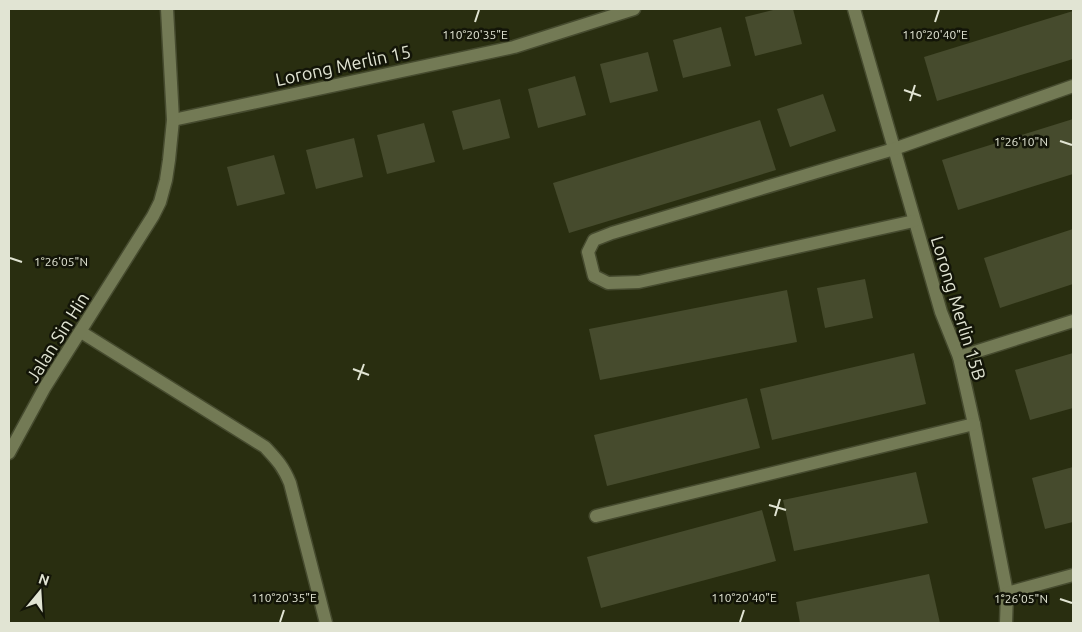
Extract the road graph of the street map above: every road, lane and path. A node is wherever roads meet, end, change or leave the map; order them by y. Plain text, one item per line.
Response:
1 (167, 9) edge
2 (634, 9) edge
3 (854, 9) edge
4 (1073, 86) edge
5 (173, 120) junction
6 (894, 149) junction
7 (914, 221) junction
8 (1073, 321) edge
9 (81, 332) junction
10 (959, 357) junction
11 (974, 424) junction
12 (9, 453) edge
13 (596, 516) dead end
14 (1073, 575) edge
15 (1007, 593) junction
16 (326, 623) edge
17 (1006, 623) edge

1 - 5 street, Jalan Sin Hin
2 - 5 street, Lorong Merlin 15
3 - 6 street, Lorong Merlin 15B
4 - 6 street
5 - 9 street, Jalan Sin Hin
6 - 7 street, Lorong Merlin 15B
6 - 7 street
7 - 10 street, Lorong Merlin 15B
8 - 10 street
9 - 12 street, Jalan Sin Hin
9 - 16 street
10 - 11 street, Lorong Merlin 15B
11 - 13 street
11 - 15 street, Lorong Merlin 15B
14 - 15 street
15 - 17 street, Lorong Merlin 15B

